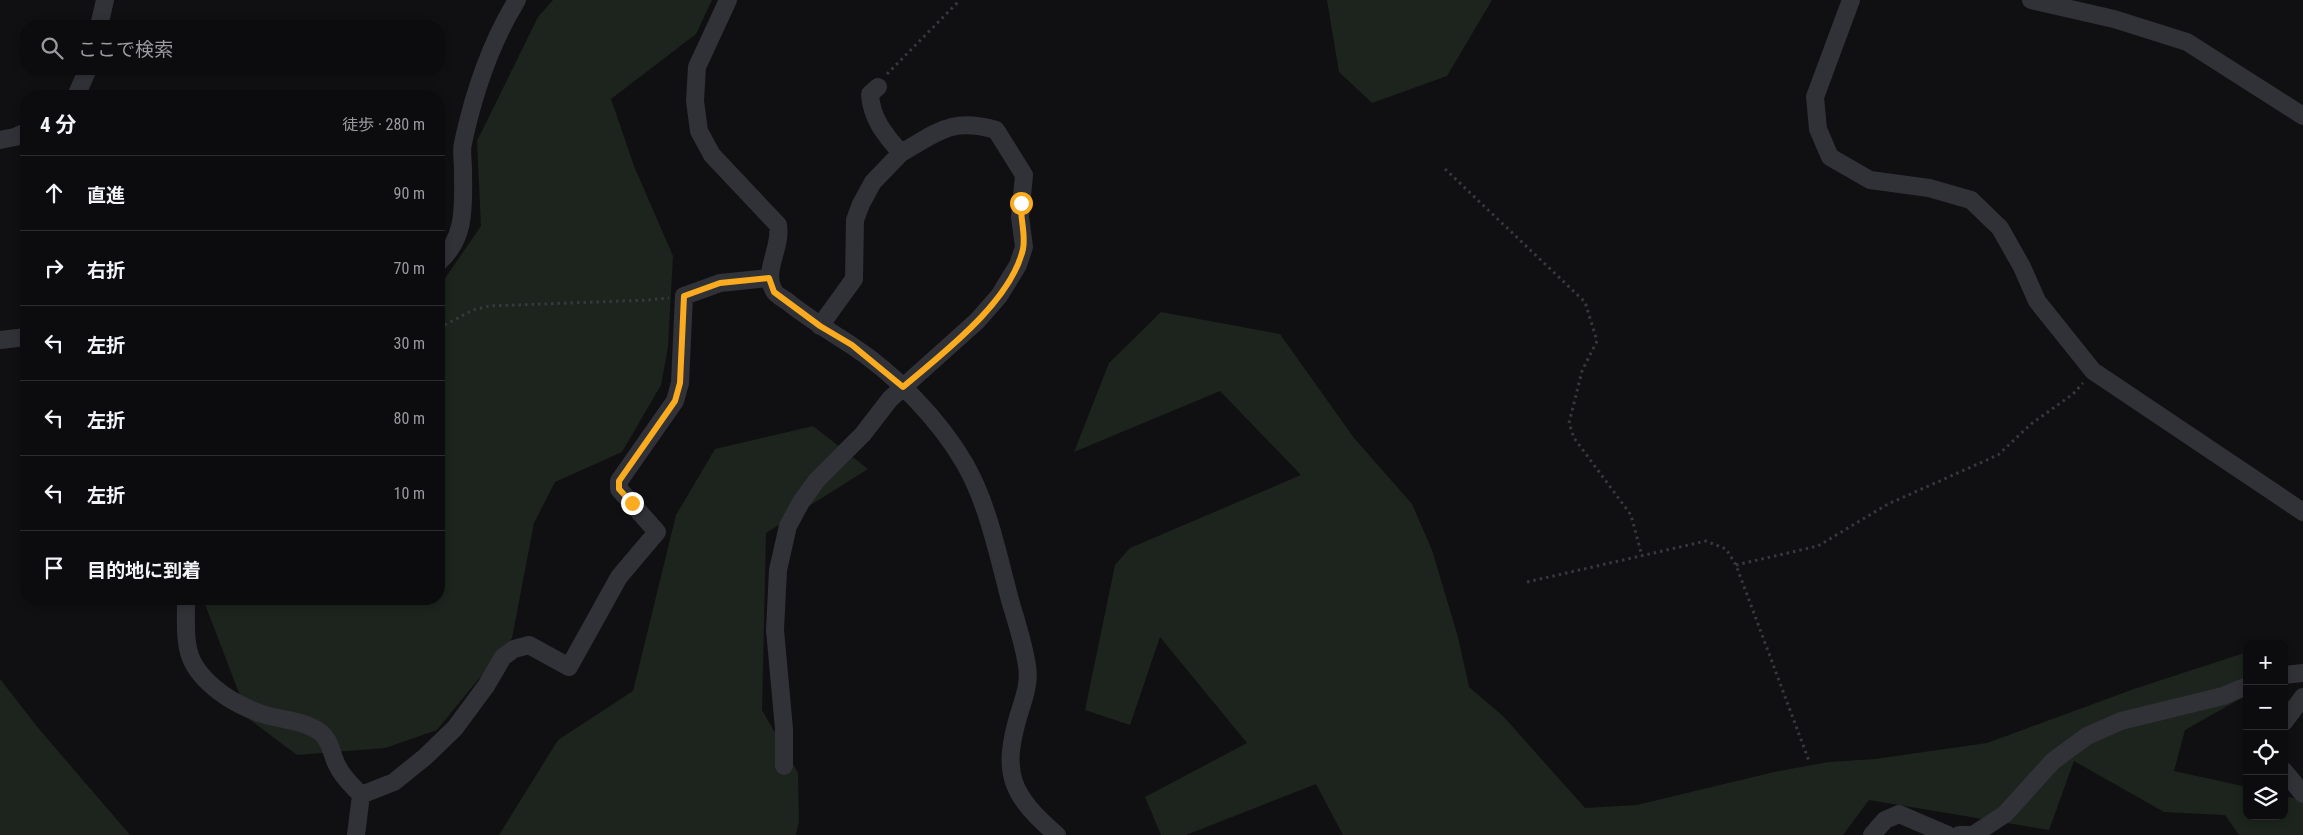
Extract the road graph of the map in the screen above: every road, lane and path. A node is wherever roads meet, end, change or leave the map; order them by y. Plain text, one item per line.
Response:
1 (105, 0) edge
2 (517, 0) edge
3 (728, 0) edge
4 (960, 0) edge
5 (1851, 0) edge
6 (2032, 0) edge
7 (100, 20) edge
8 (85, 75) edge
9 (878, 87) joint
10 (79, 90) edge
11 (2303, 116) edge
12 (20, 135) edge
13 (0, 140) edge
14 (901, 152) junction
15 (1445, 169) dead end
16 (445, 250) edge
17 (769, 278) junction
18 (684, 296) junction
19 (445, 325) edge
20 (820, 326) junction
21 (20, 338) edge
22 (0, 340) edge
23 (2093, 370) junction
24 (903, 387) junction
25 (2303, 512) edge
26 (1642, 556) junction
27 (1736, 566) junction
28 (1527, 582) dead end
29 (186, 605) edge
30 (2303, 673) edge
31 (2288, 675) edge
32 (2243, 688) edge
33 (2303, 697) edge
34 (2288, 717) edge
35 (1809, 761) dead end
36 (784, 766) dead end
37 (2287, 775) edge
38 (2303, 794) edge
39 (361, 795) junction
40 (356, 835) edge
41 (1057, 835) edge
42 (1872, 835) edge
43 (1948, 835) edge
44 (1959, 835) edge

1 - 7 street
2 - 16 street
3 - 17 street
4 - 9 path
5 - 23 street
6 - 11 street
8 - 10 street
9 - 14 street
12 - 13 street
14 - 20 street
14 - 24 street
15 - 26 path
17 - 18 street
17 - 20 street
18 - 19 path
18 - 39 street
20 - 24 street
21 - 22 street
23 - 25 street
23 - 27 path
24 - 36 street
24 - 41 street
26 - 27 path
26 - 28 path
27 - 35 path
29 - 39 street
30 - 31 street
32 - 44 street
33 - 34 street
37 - 38 street
39 - 40 street
42 - 43 street

